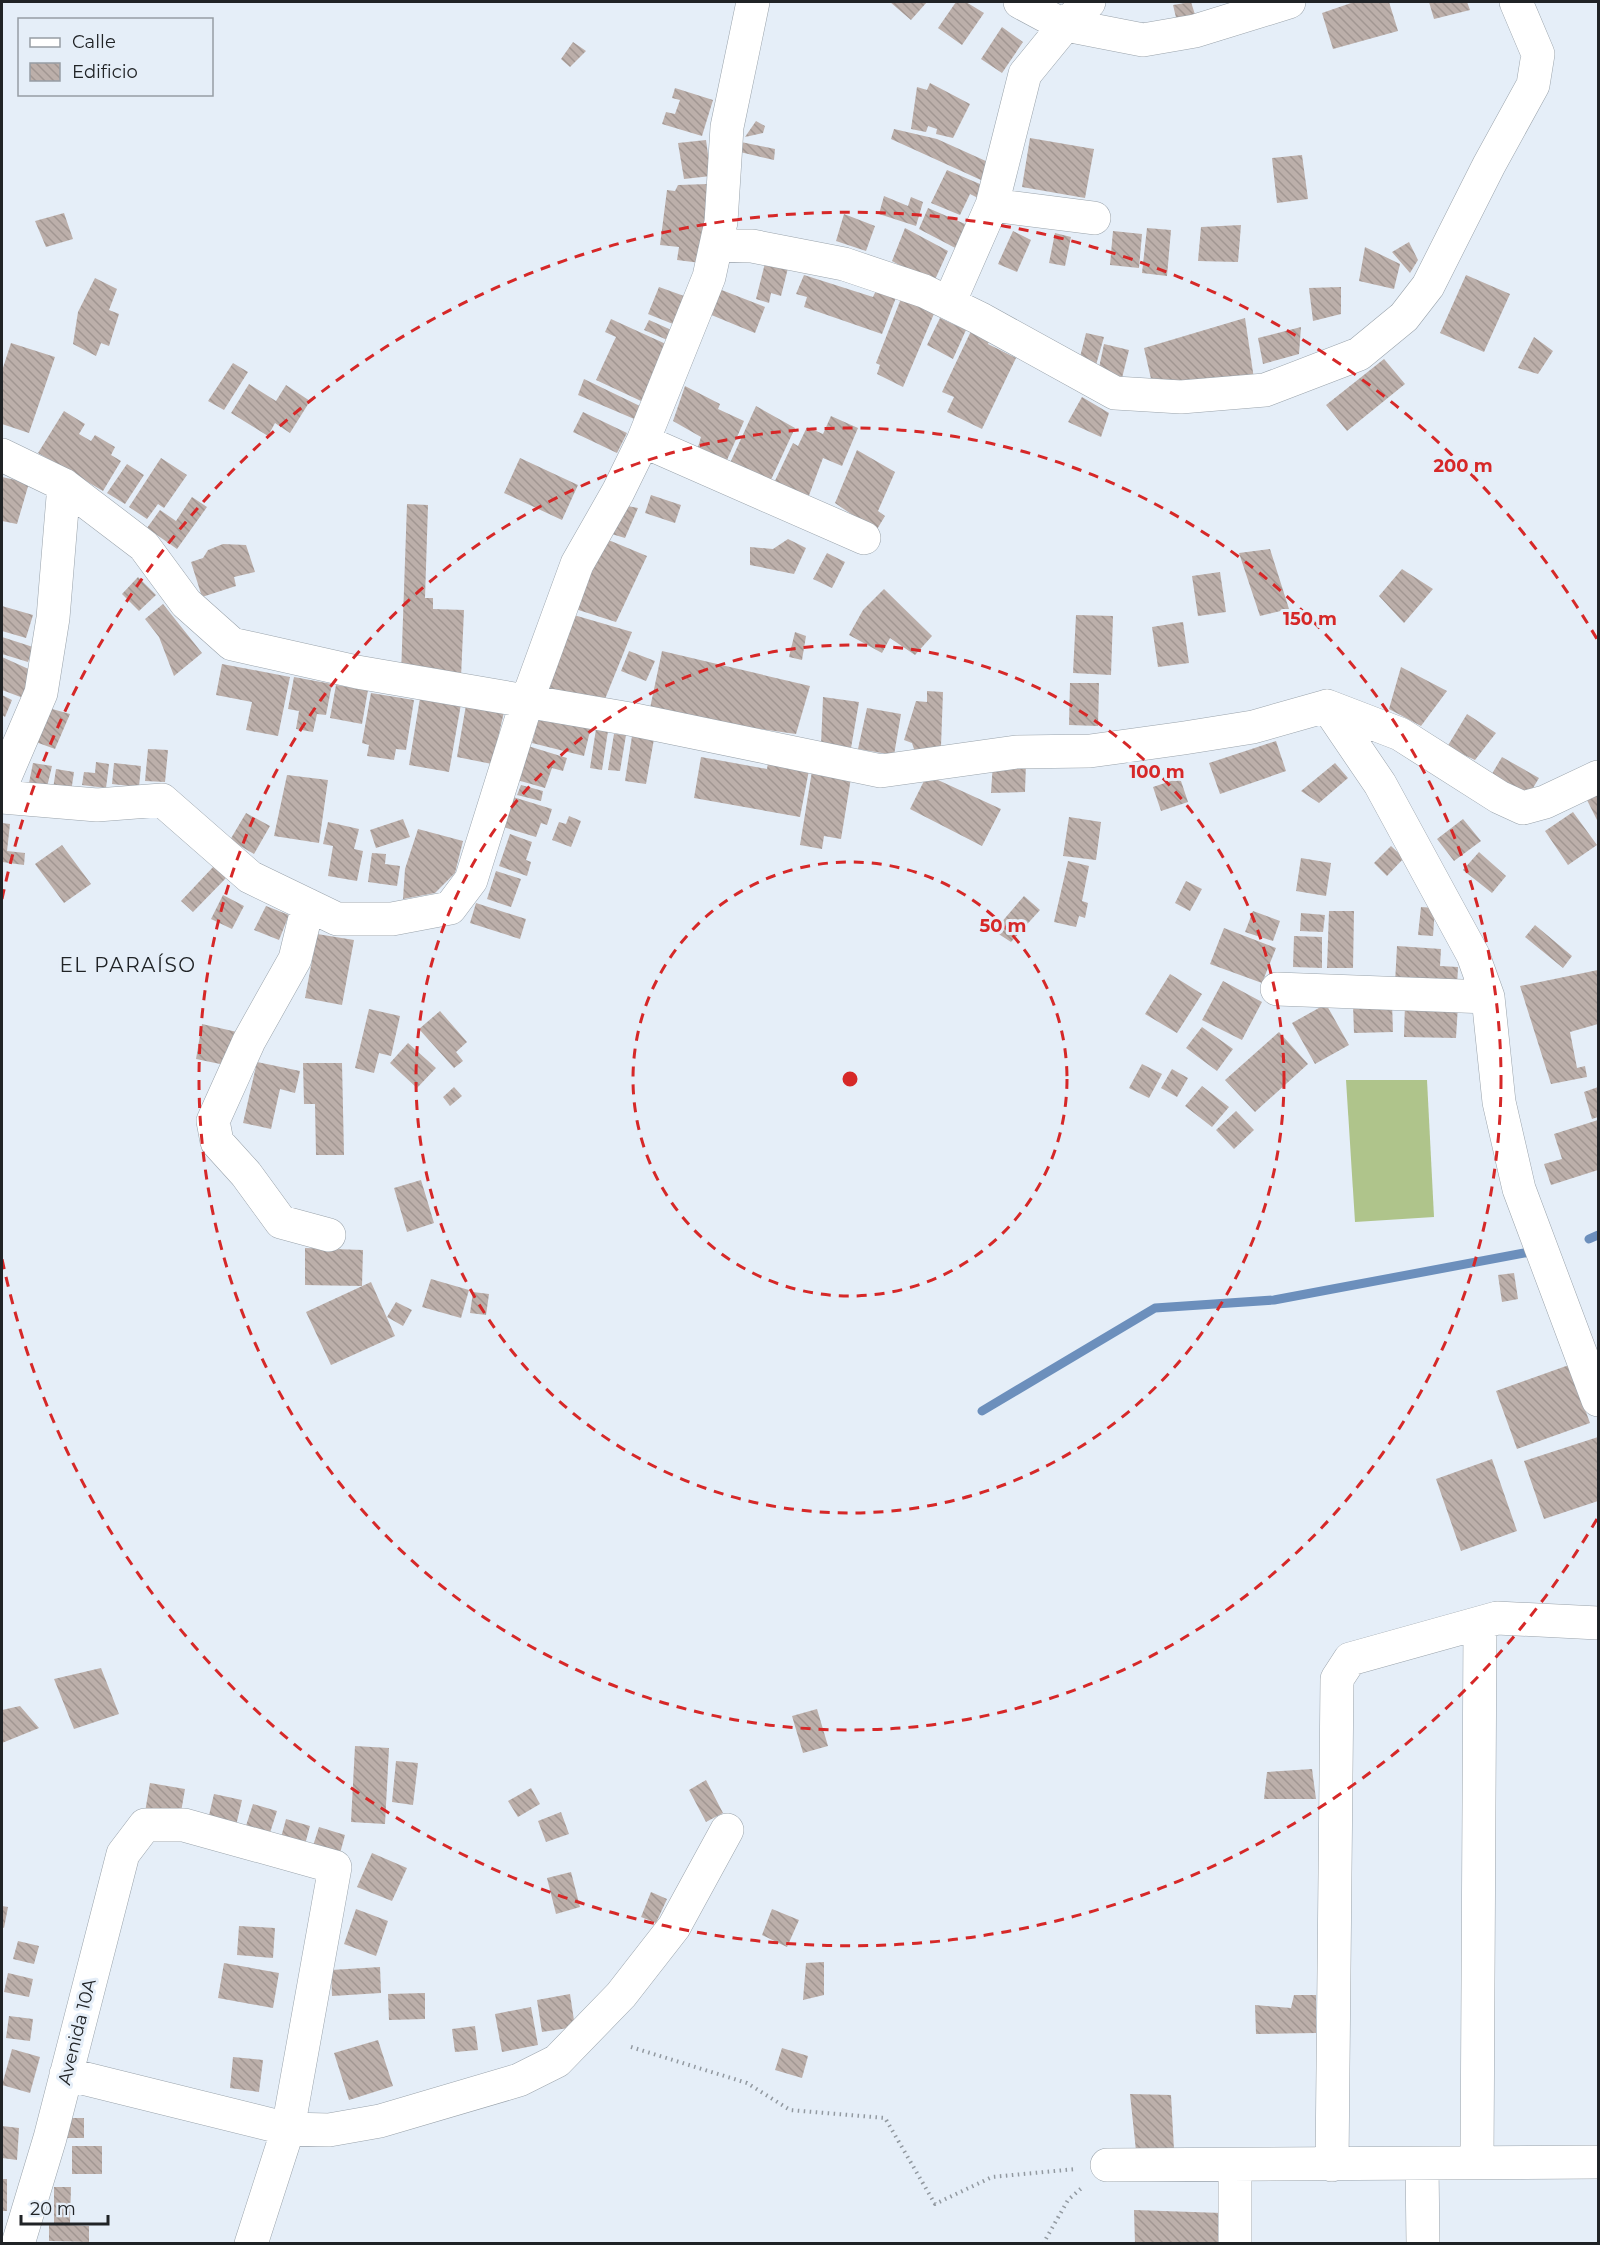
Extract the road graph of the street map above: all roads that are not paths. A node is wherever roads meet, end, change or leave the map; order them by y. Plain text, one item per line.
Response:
1 (753, 2) edge
2 (1020, 2) edge
3 (1089, 2) edge
4 (1289, 2) edge
5 (1516, 2) edge
6 (1065, 25) junction
7 (992, 205) junction
8 (1094, 218) dead end
9 (717, 245) junction
10 (949, 303) junction
11 (643, 441) junction
12 (2, 455) edge
13 (64, 485) junction
14 (864, 538) dead end
15 (527, 701) junction
16 (1327, 706) junction
17 (1599, 777) edge
18 (2, 784) edge
19 (2, 797) edge
20 (308, 905) junction
21 (1277, 989) dead end
22 (1488, 997) junction
23 (329, 1234) dead end
24 (1599, 1400) edge
25 (1599, 1623) edge
26 (1480, 1624) junction
27 (727, 1830) dead end
28 (66, 2074) junction
29 (288, 2129) junction
30 (1599, 2162) edge
31 (1478, 2163) junction
32 (1422, 2164) junction
33 (1107, 2165) road end
34 (1332, 2165) junction
35 (1234, 2166) junction
36 (18, 2244) edge
37 (251, 2244) edge
38 (1234, 2244) edge
39 (1423, 2244) edge

1 - 9 street
2 - 6 street
3 - 6 street
4 - 6 street
5 - 10 street
6 - 7 street
7 - 8 street
7 - 10 street
9 - 10 street
9 - 11 street
11 - 14 street
11 - 15 street
12 - 13 street
13 - 15 street
13 - 18 street
15 - 16 street
15 - 20 street
16 - 17 street
16 - 22 street
19 - 20 street
20 - 23 street
21 - 22 street
22 - 24 street
25 - 26 street
26 - 31 street
26 - 34 street
27 - 29 street
28 - 29 street
28 - 29 street, Avenida 10A
28 - 36 street, Avenida 10A
29 - 37 street
30 - 31 street
31 - 32 street
32 - 34 street
32 - 39 street
33 - 35 street
34 - 35 street
35 - 38 street

